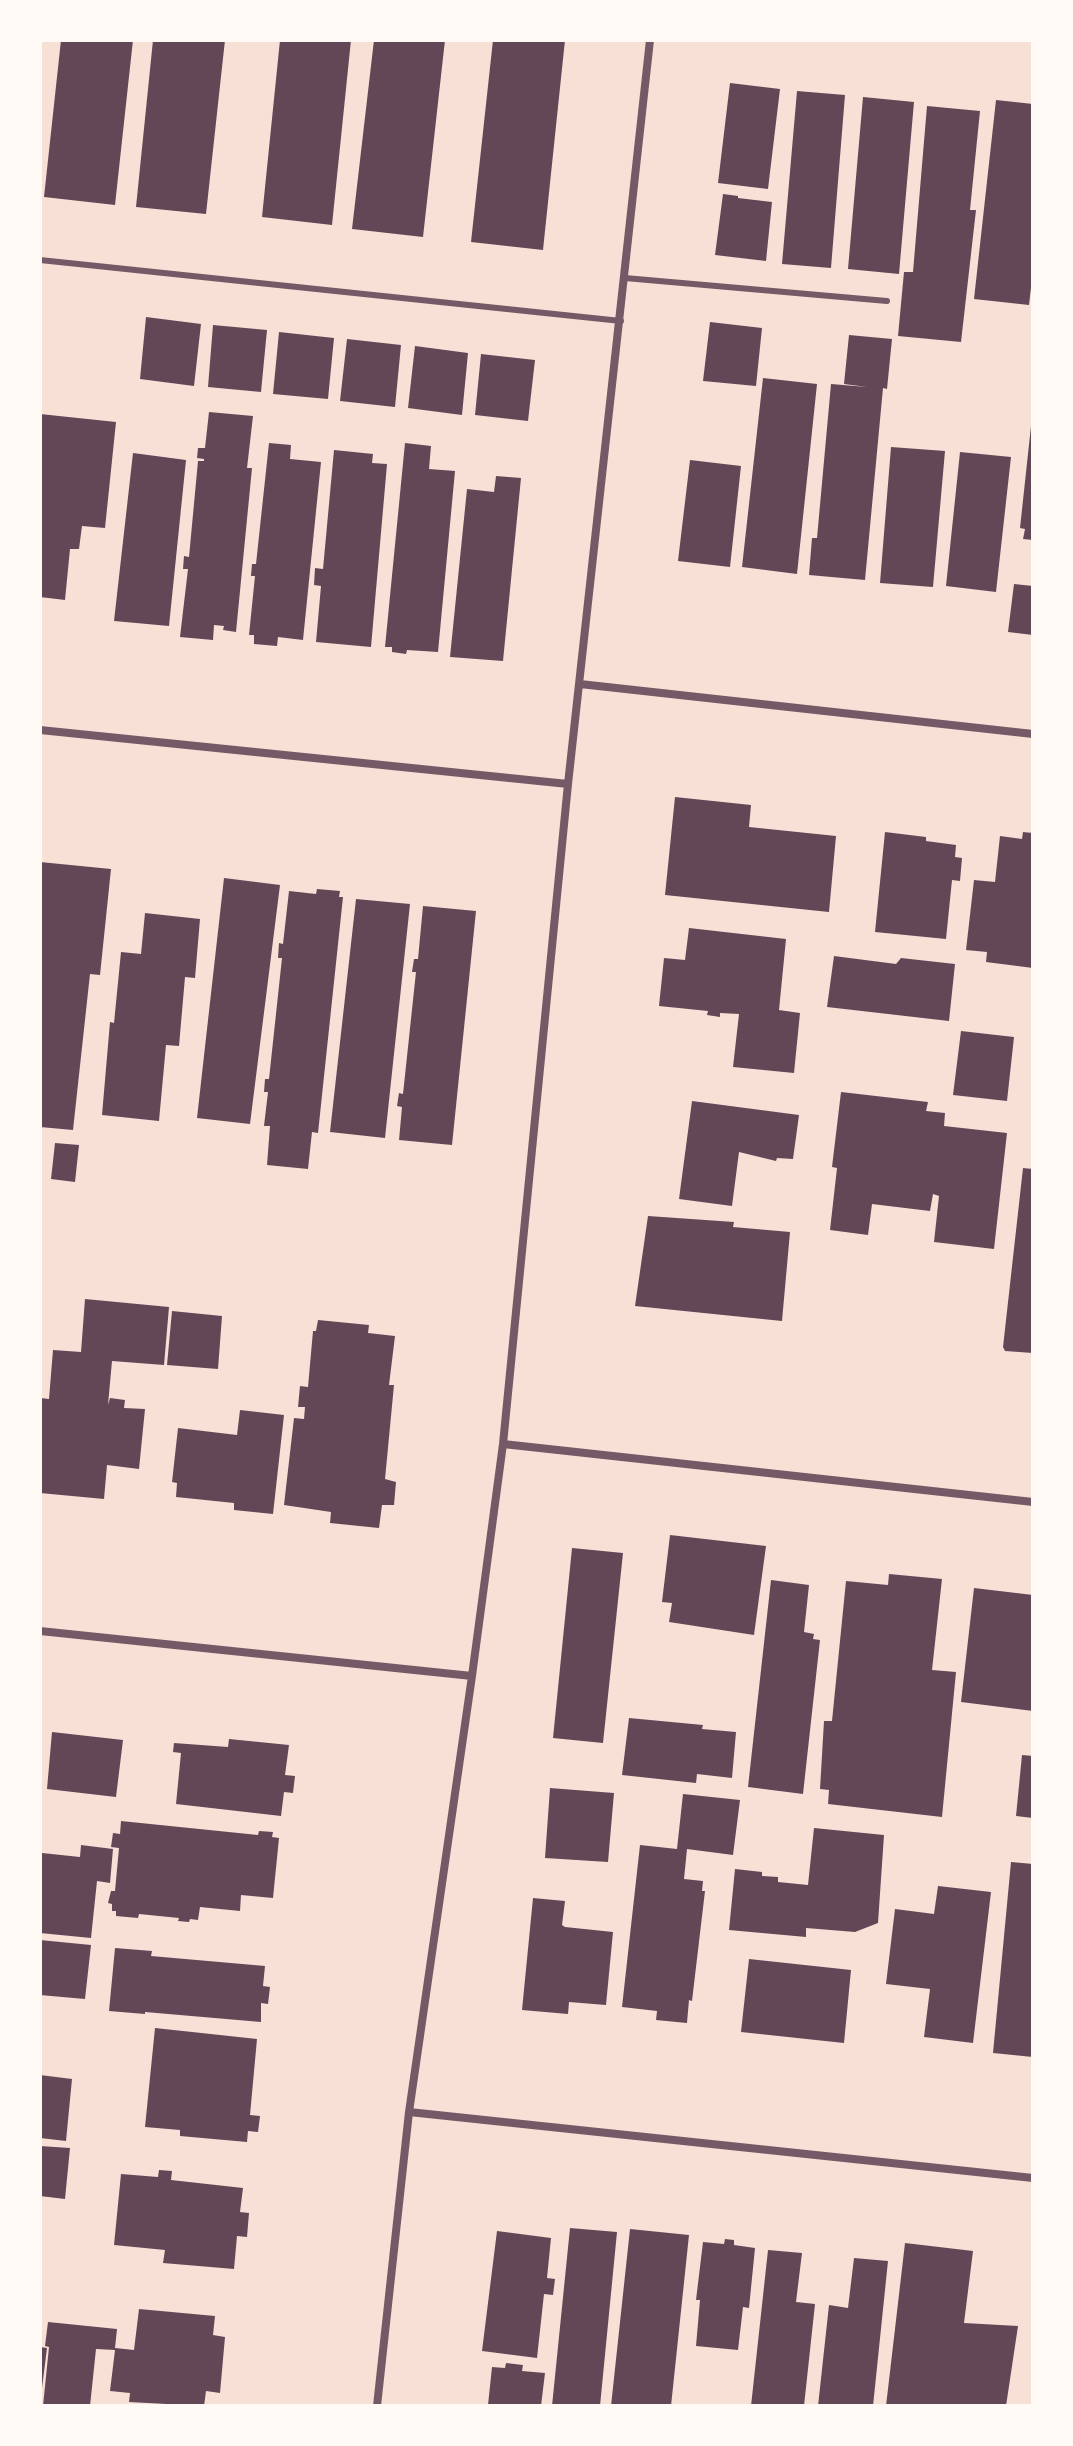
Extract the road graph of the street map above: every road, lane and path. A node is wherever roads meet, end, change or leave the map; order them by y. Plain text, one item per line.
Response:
1 (650, 40) edge
2 (40, 260) edge
3 (625, 278) junction
4 (887, 301) dead end
5 (621, 321) junction
6 (580, 684) junction
7 (40, 730) edge
8 (1033, 734) edge
9 (568, 784) junction
10 (503, 1444) junction
11 (1033, 1502) edge
12 (40, 1631) edge
13 (472, 1676) junction
14 (409, 2112) junction
15 (1033, 2178) edge
16 (377, 2406) edge

1 - 3 street
2 - 5 lane
3 - 4 lane
3 - 5 street
5 - 6 street
6 - 8 street
6 - 9 street
7 - 9 street
9 - 10 street
10 - 11 street
10 - 13 street
12 - 13 street
13 - 14 street
14 - 15 street
14 - 16 street

